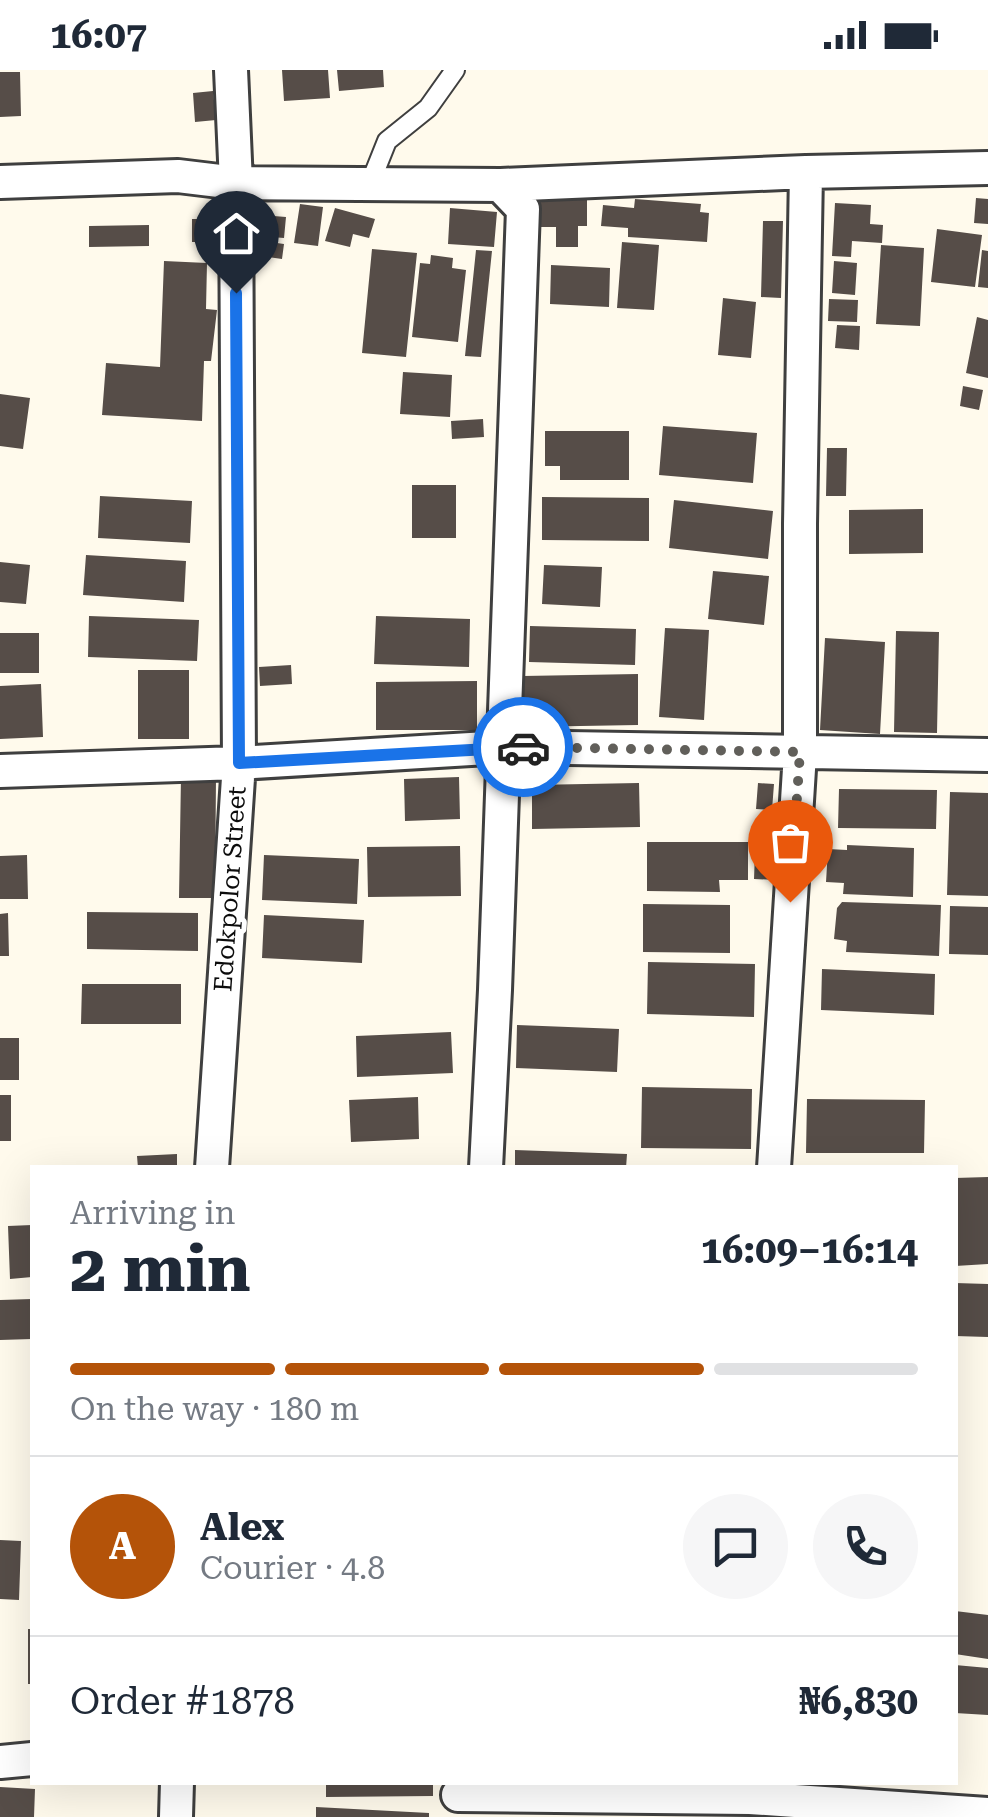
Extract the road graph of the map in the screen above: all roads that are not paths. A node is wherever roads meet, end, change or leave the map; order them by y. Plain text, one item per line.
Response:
1 (231, 70) edge
2 (455, 70) edge
3 (988, 168) edge
4 (806, 172) junction
5 (0, 182) edge
6 (236, 183) junction
7 (502, 185) junction
8 (370, 186) junction
9 (504, 747) junction
10 (800, 752) junction
11 (988, 756) edge
12 (239, 763) junction
13 (0, 772) edge
14 (212, 1165) edge
15 (486, 1165) edge
16 (774, 1165) edge
17 (30, 1759) edge
18 (0, 1762) edge
19 (177, 1785) edge
20 (458, 1798) edge
21 (750, 1799) edge
22 (988, 1814) edge
23 (176, 1817) edge

1 - 6 street, Edokpolor Street
2 - 8 lane
3 - 4 street
4 - 7 street
4 - 10 street
5 - 6 street
6 - 8 street
6 - 12 street, Edokpolor Street
7 - 8 street
7 - 9 street
9 - 10 street
9 - 12 street
9 - 15 street
10 - 11 street
10 - 16 street
12 - 13 street
12 - 14 street, Edokpolor Street
17 - 18 street
19 - 23 street
20 - 21 street
21 - 22 street

